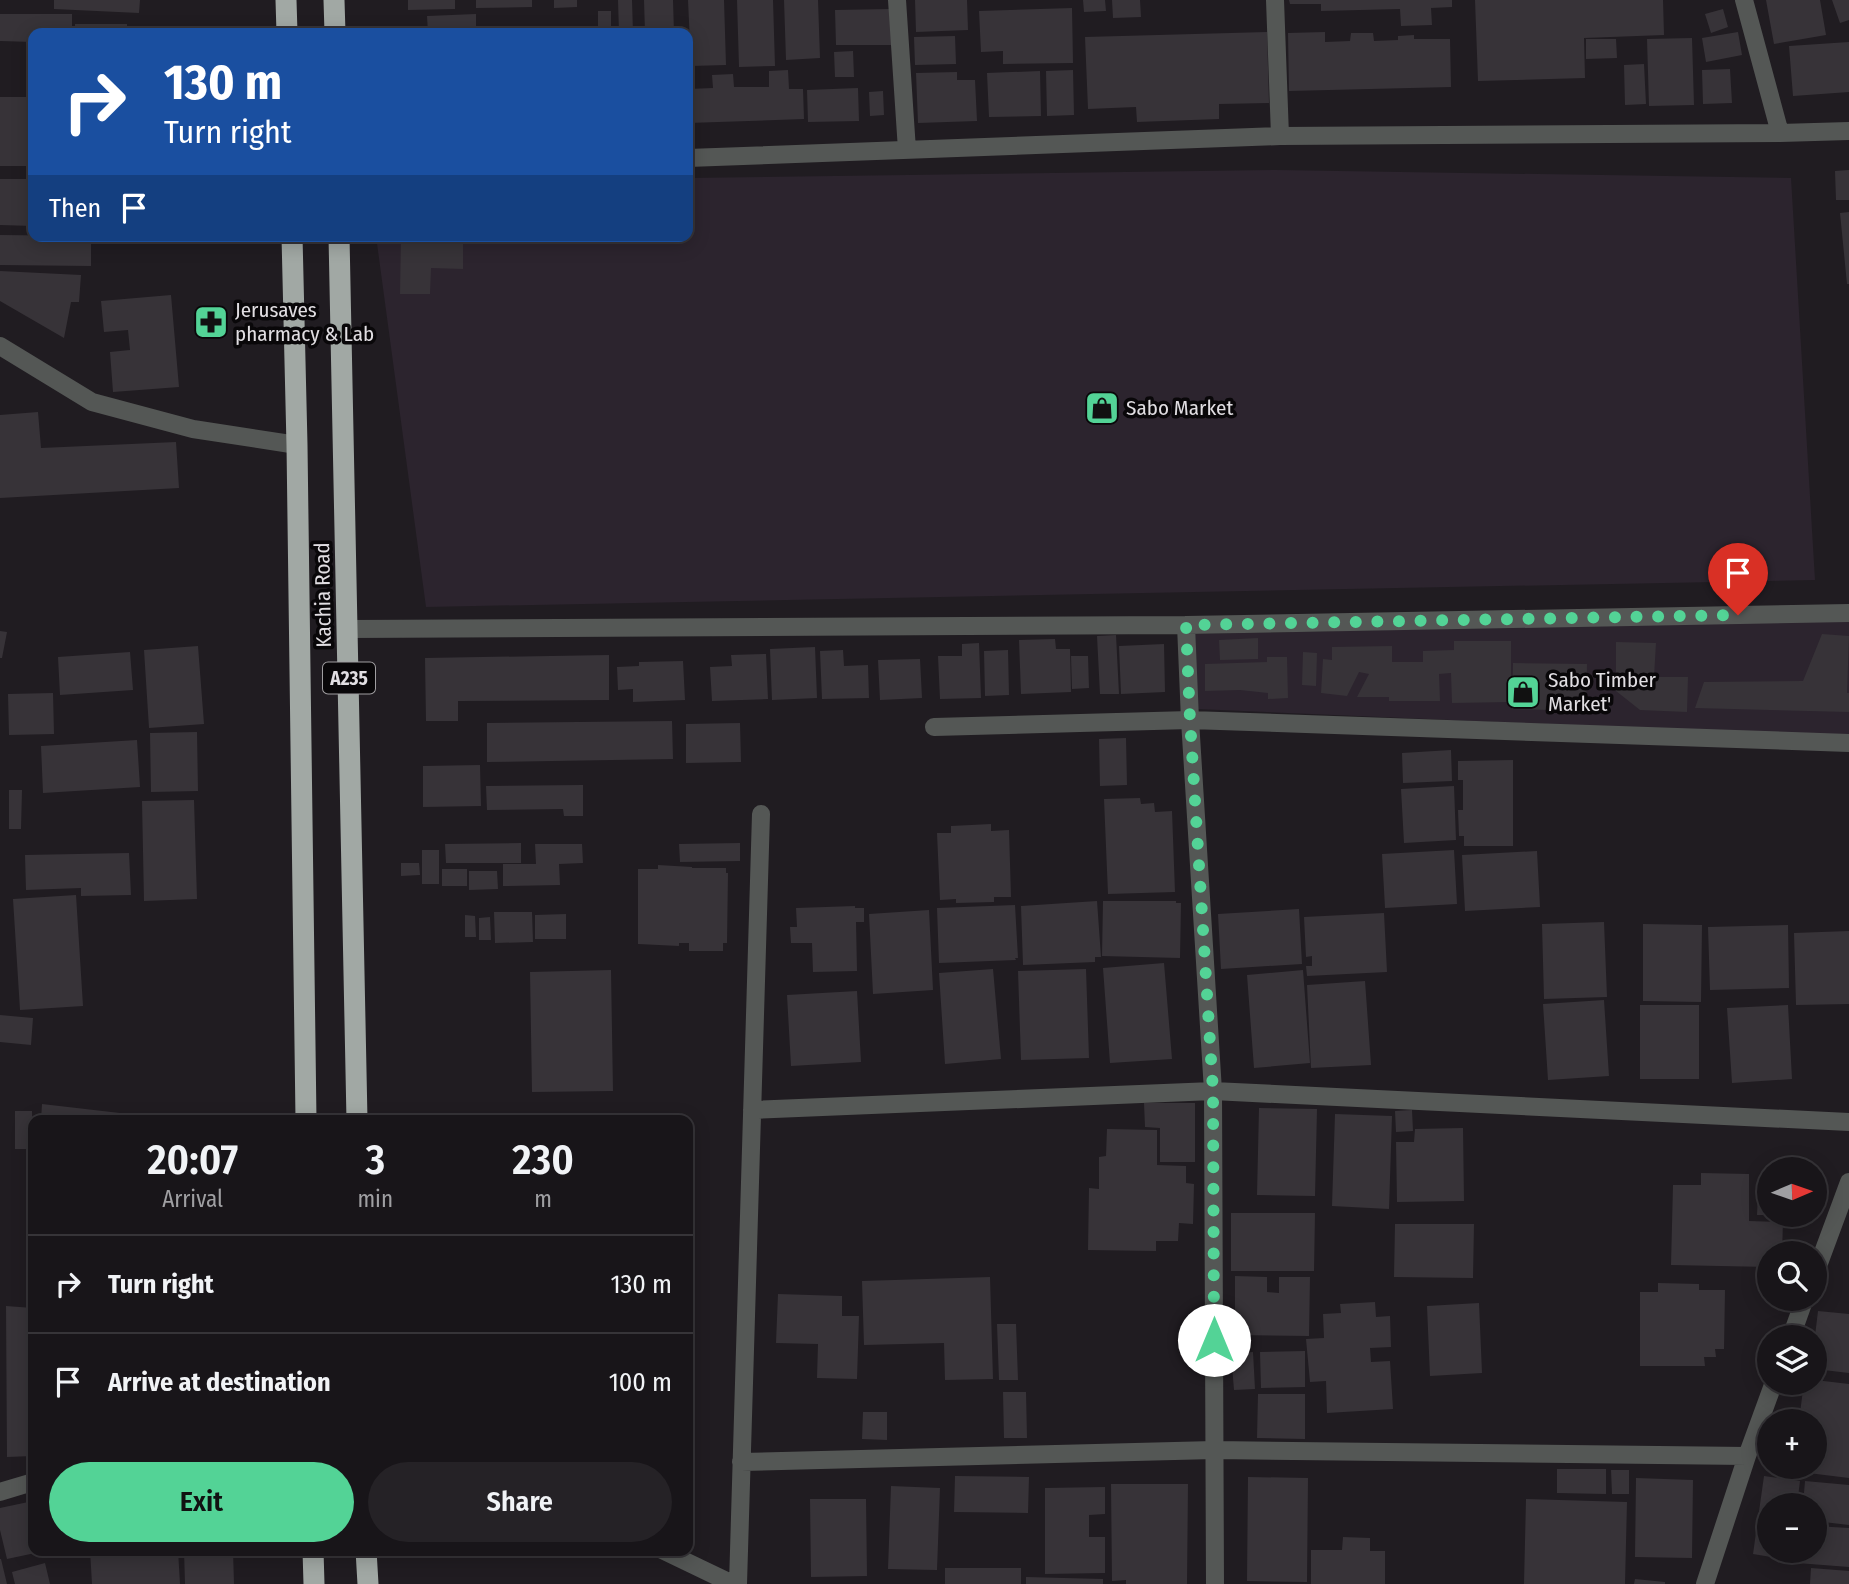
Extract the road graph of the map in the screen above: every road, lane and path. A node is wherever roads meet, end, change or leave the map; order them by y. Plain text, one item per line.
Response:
1 (286, 0) edge
2 (334, 0) edge
3 (898, 0) edge
4 (1275, 0) edge
5 (1744, 0) edge
6 (287, 28) edge
7 (335, 28) edge
8 (1849, 131) edge
9 (1780, 133) junction
10 (1280, 136) junction
11 (907, 150) junction
12 (693, 158) edge
13 (292, 242) edge
14 (340, 242) edge
15 (0, 345) edge
16 (297, 445) junction
17 (1849, 613) edge
18 (1186, 625) junction
19 (348, 629) junction
20 (1190, 720) junction
21 (934, 727) dead end
22 (1849, 743) edge
23 (761, 814) dead end
24 (1213, 1091) junction
25 (752, 1110) junction
26 (306, 1115) edge
27 (357, 1115) edge
28 (1849, 1122) edge
29 (1849, 1182) edge
30 (1827, 1242) edge
31 (1769, 1395) edge
32 (1214, 1450) junction
33 (1746, 1455) junction
34 (741, 1462) junction
35 (28, 1484) edge
36 (0, 1492) edge
37 (313, 1556) edge
38 (366, 1556) edge
39 (675, 1556) edge
40 (314, 1584) edge
41 (368, 1584) edge
42 (735, 1584) edge
43 (1215, 1584) edge
44 (1704, 1584) edge

1 - 6 highway
2 - 7 highway
3 - 11 street
4 - 10 street
5 - 9 street
8 - 9 street
9 - 10 street
10 - 11 street
11 - 12 street
13 - 16 highway, Kachia Road / A235
14 - 19 highway, Kachia Road / A235
15 - 16 street
16 - 26 highway, Kachia Road / A235
17 - 18 street
18 - 19 street
18 - 20 street
19 - 27 highway, Kachia Road / A235
20 - 21 street
20 - 22 street
20 - 24 street
23 - 25 street
24 - 25 street
24 - 28 street
24 - 32 street
25 - 34 street
29 - 30 street
31 - 33 street
32 - 33 street
32 - 34 street
32 - 43 street
33 - 44 street
34 - 42 street
35 - 36 street
37 - 40 highway
38 - 41 highway
39 - 42 street

